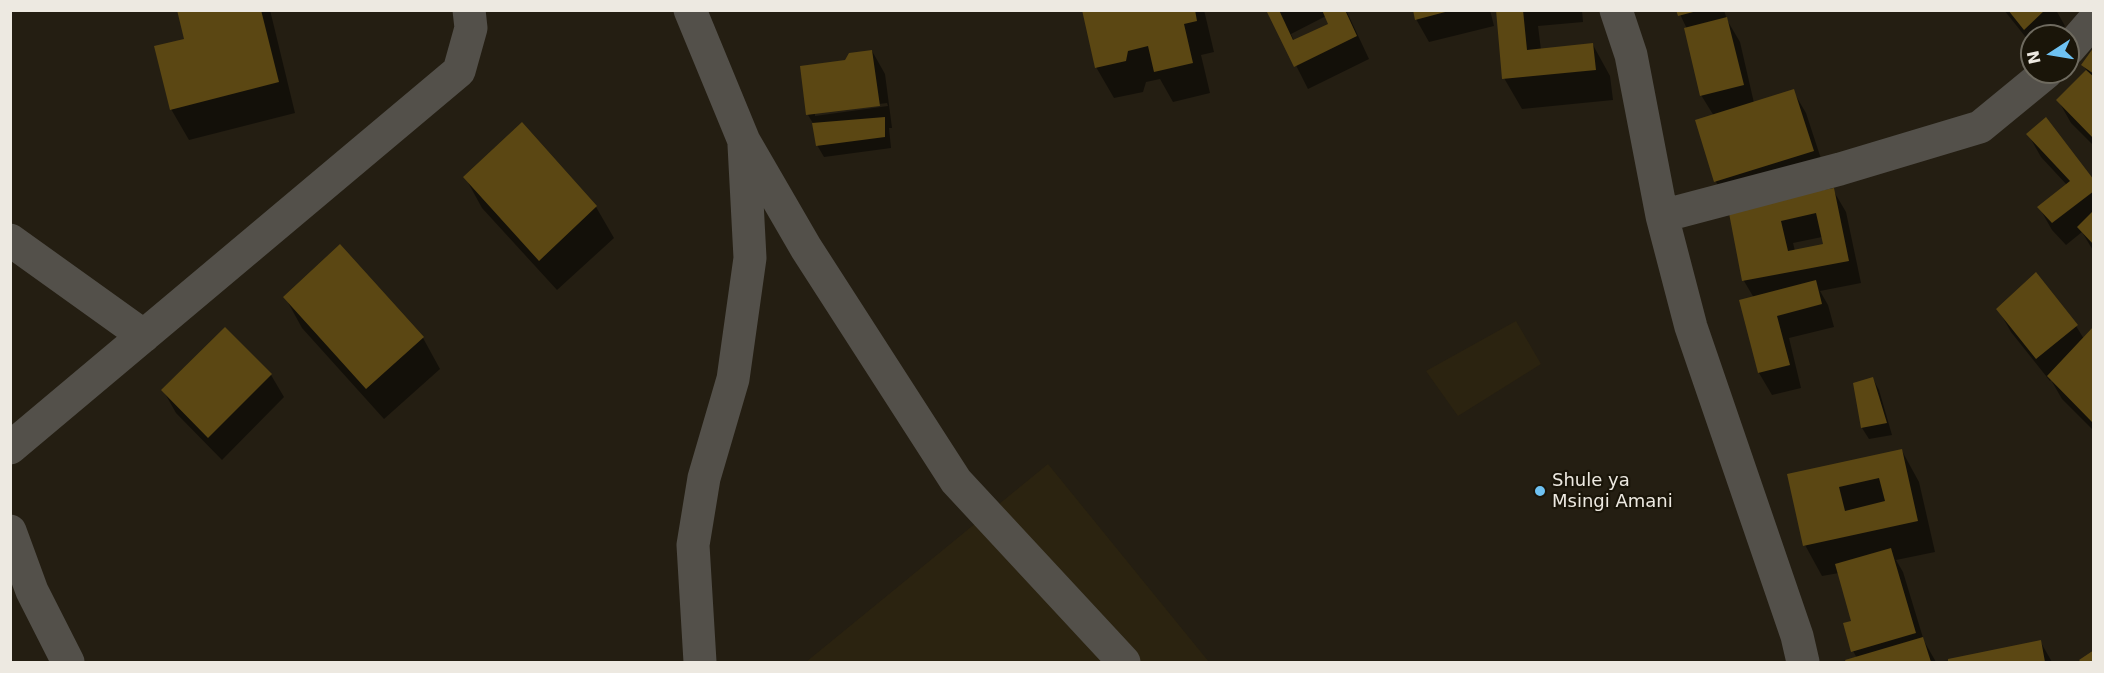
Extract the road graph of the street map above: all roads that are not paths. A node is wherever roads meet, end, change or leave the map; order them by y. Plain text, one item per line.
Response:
1 (469, 10) edge
2 (690, 10) edge
3 (1616, 10) edge
4 (2094, 20) edge
5 (2080, 36) edge
6 (2032, 84) edge
7 (744, 141) junction
8 (1662, 216) junction
9 (10, 240) edge
10 (144, 336) junction
11 (10, 448) edge
12 (10, 531) edge
13 (68, 663) edge
14 (700, 663) edge
15 (1124, 663) edge
16 (1803, 663) edge

1 - 10 street
2 - 7 street
3 - 8 street
4 - 5 street
6 - 8 street
7 - 14 street
7 - 15 street
8 - 16 street
9 - 10 street
10 - 11 street
12 - 13 street

